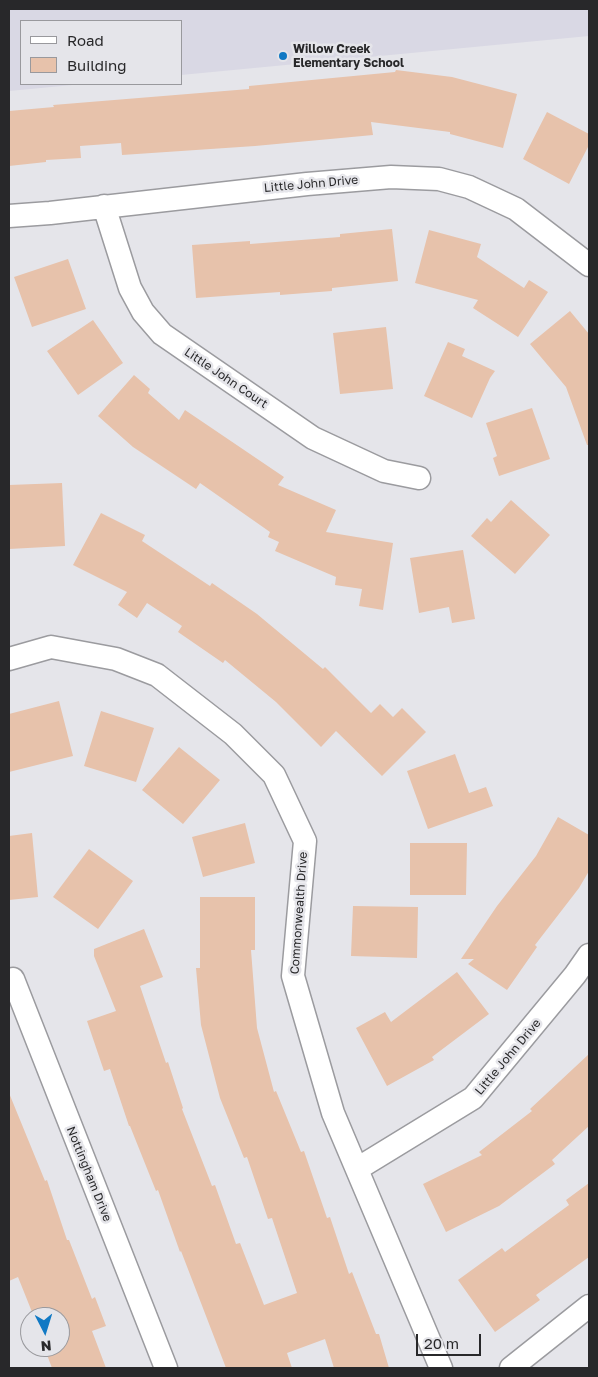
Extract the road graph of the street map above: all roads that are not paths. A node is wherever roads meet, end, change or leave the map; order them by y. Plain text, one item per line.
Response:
1 (104, 206) junction
2 (9, 216) edge
3 (589, 265) edge
4 (419, 478) dead end
5 (9, 659) edge
6 (589, 955) edge
7 (12, 979) dead end
8 (357, 1169) junction
9 (589, 1306) edge
10 (166, 1368) edge
11 (441, 1368) edge
12 (512, 1368) edge

1 - 2 street, Little John Drive
1 - 3 street, Little John Drive
1 - 4 street, Little John Court
5 - 8 street, Commonwealth Drive
6 - 8 street, Little John Drive
7 - 10 street, Nottingham Drive
8 - 11 street, Commonwealth Drive
9 - 12 street

